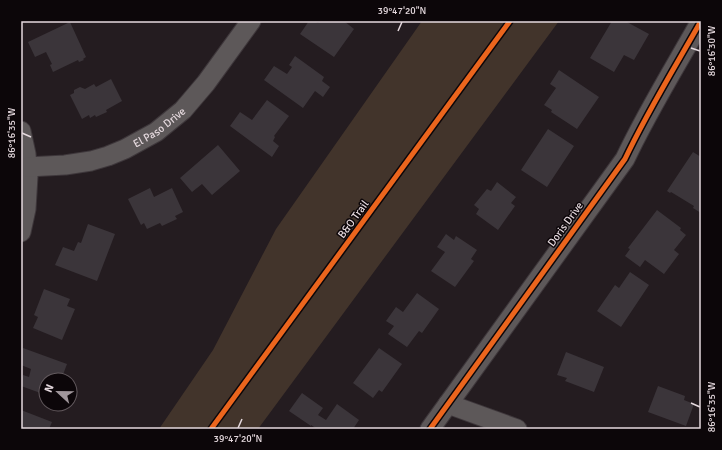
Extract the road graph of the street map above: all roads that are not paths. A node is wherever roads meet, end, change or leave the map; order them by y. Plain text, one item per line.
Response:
1 (251, 21) edge
2 (701, 21) edge
3 (21, 131) edge
4 (27, 167) junction
5 (21, 232) edge
6 (448, 404) junction
7 (430, 429) edge
8 (517, 429) edge

1 - 4 street, El Paso Drive
2 - 6 street, Doris Drive
3 - 4 street
4 - 5 street
6 - 7 street, Doris Drive
6 - 8 street

